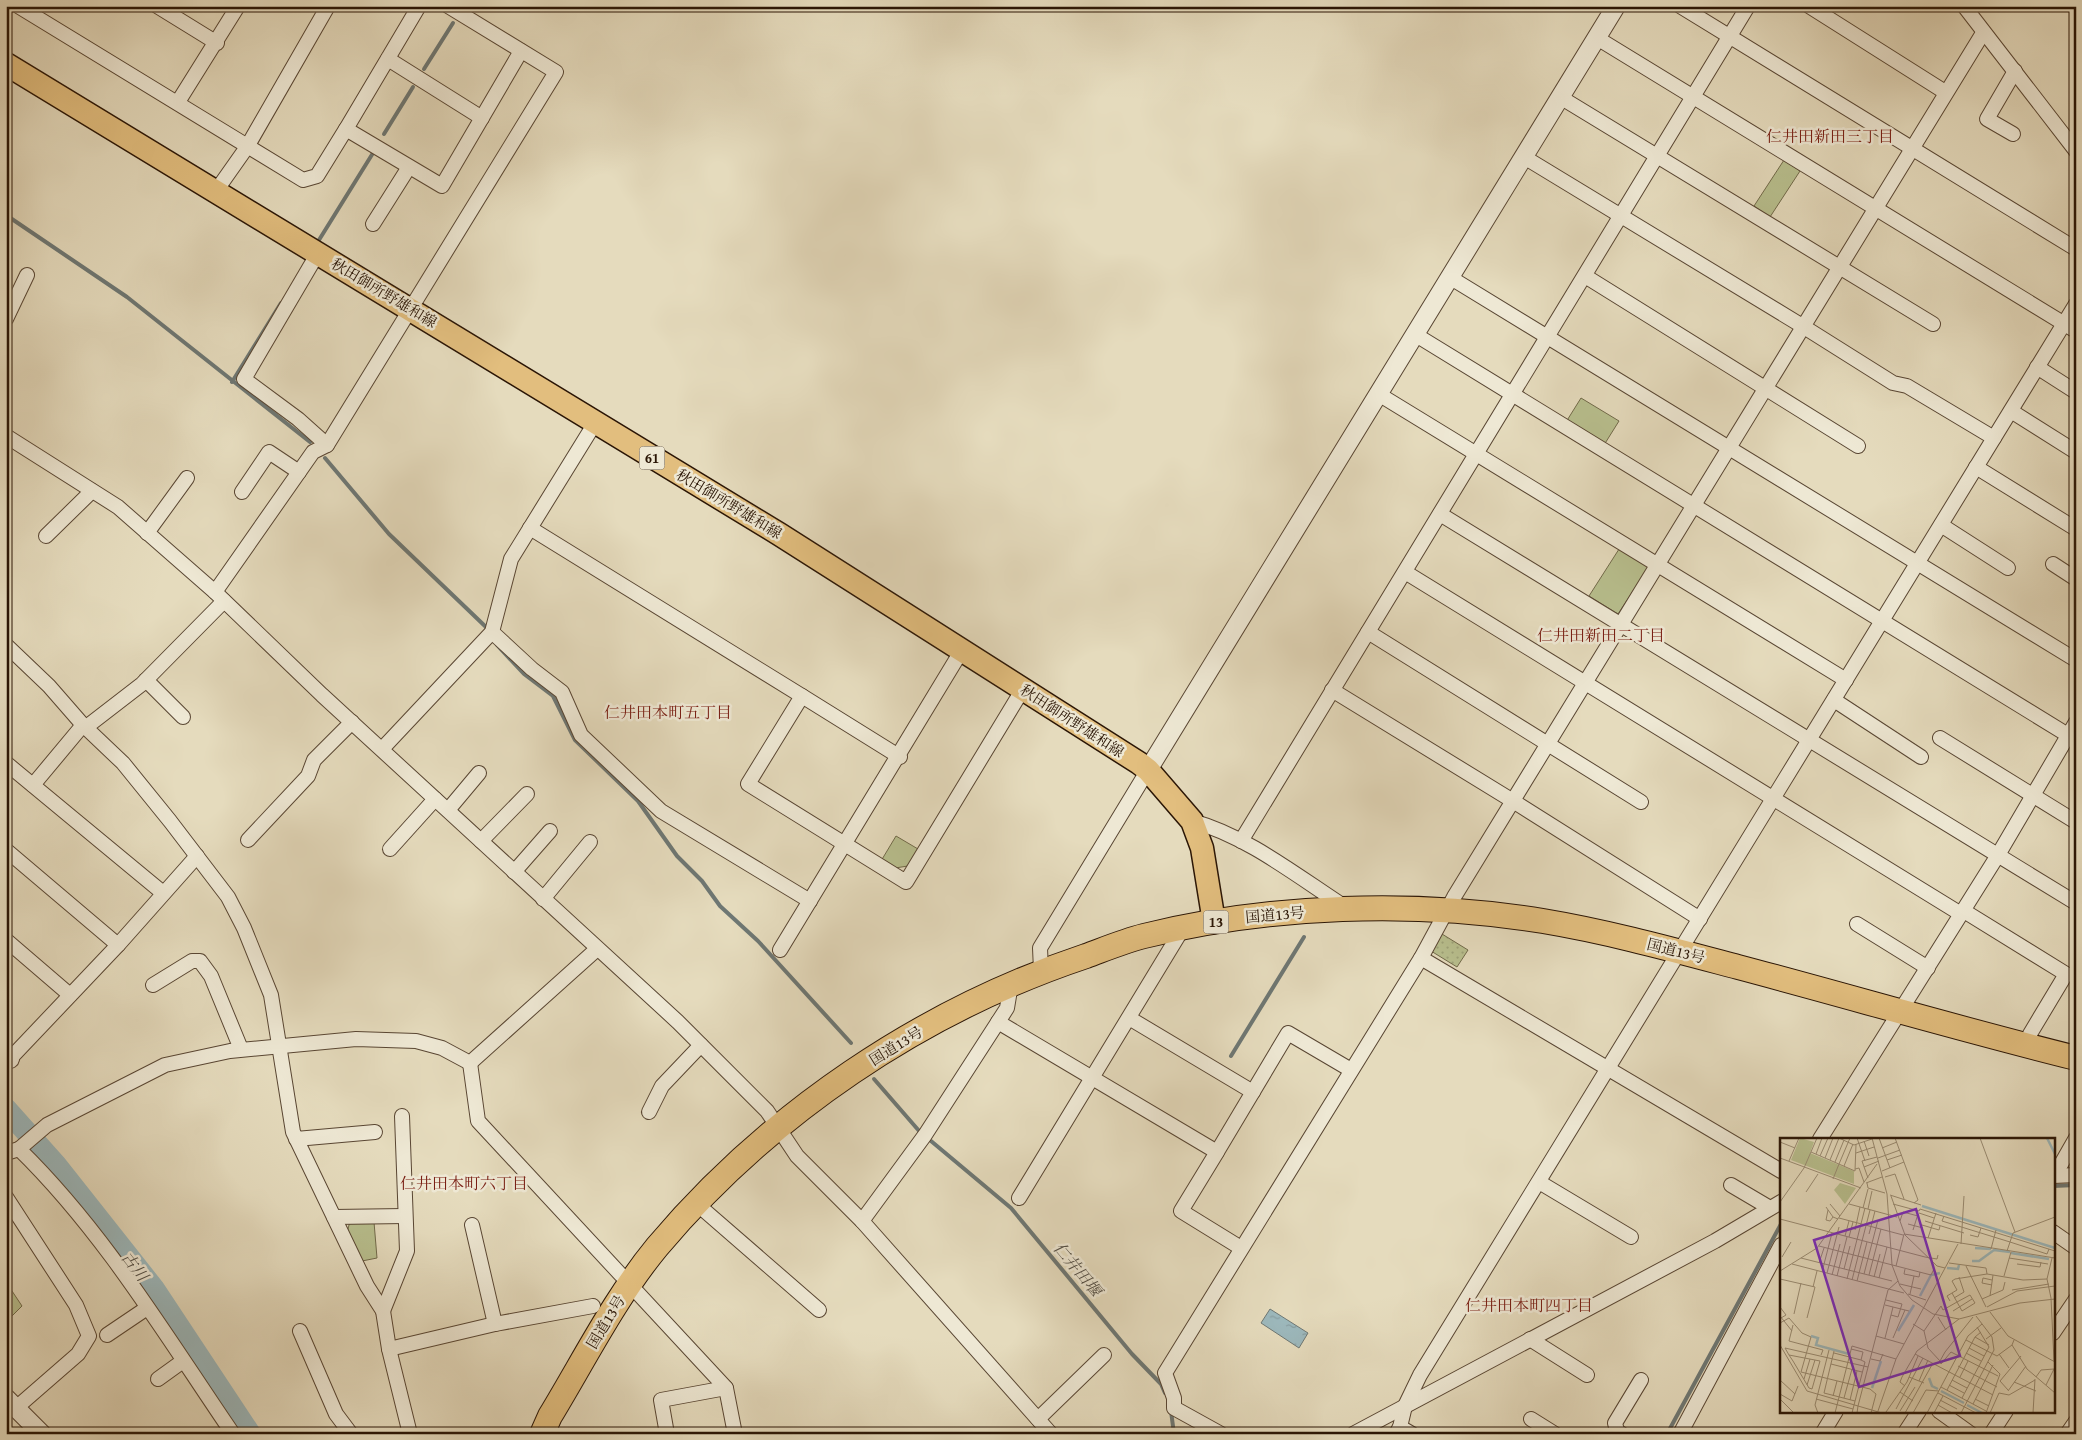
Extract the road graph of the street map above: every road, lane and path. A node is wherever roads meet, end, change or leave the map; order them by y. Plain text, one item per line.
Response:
1 (18, 6) edge
2 (157, 6) edge
3 (238, 6) edge
4 (328, 6) edge
5 (419, 6) edge
6 (448, 6) edge
7 (1616, 6) edge
8 (1680, 6) edge
9 (1748, 6) edge
10 (1809, 6) edge
11 (1964, 6) edge
12 (1983, 33) junction
13 (1729, 37) junction
14 (1597, 38) junction
15 (217, 43) junction
16 (521, 51) junction
17 (388, 59) junction
18 (6, 64) edge
19 (2014, 71) junction
20 (1945, 92) junction
21 (1560, 97) junction
22 (1693, 97) junction
23 (178, 102) junction
24 (482, 118) junction
25 (346, 129) junction
26 (2012, 134) dead end
27 (246, 147) junction
28 (1912, 150) junction
29 (2076, 151) edge
30 (1658, 156) junction
31 (1524, 157) junction
32 (410, 167) junction
33 (216, 191) junction
34 (1876, 209) junction
35 (1622, 215) junction
36 (373, 224) dead end
37 (2076, 249) edge
38 (318, 253) junction
39 (1840, 268) junction
40 (27, 275) dead end
41 (1585, 276) junction
42 (1451, 278) junction
43 (2076, 304) edge
44 (412, 310) junction
45 (6, 319) edge
46 (1932, 324) dead end
47 (1804, 327) junction
48 (2070, 328) edge
49 (1416, 335) junction
50 (1548, 337) junction
51 (2038, 367) junction
52 (1768, 387) junction
53 (2076, 392) edge
54 (1380, 395) junction
55 (1512, 395) junction
56 (2011, 411) junction
57 (595, 423) junction
58 (6, 436) edge
59 (1994, 438) junction
60 (326, 445) junction
61 (1858, 446) dead end
62 (1730, 449) junction
63 (2076, 452) edge
64 (1477, 454) junction
65 (1976, 467) junction
66 (299, 472) junction
67 (187, 478) dead end
68 (92, 491) junction
69 (242, 492) dead end
70 (1695, 506) junction
71 (1440, 514) junction
72 (1941, 525) junction
73 (530, 528) junction
74 (2076, 529) edge
75 (147, 533) junction
76 (46, 536) dead end
77 (1918, 563) junction
78 (2053, 564) dead end
79 (1658, 566) junction
80 (2008, 568) dead end
81 (1405, 572) junction
82 (2076, 579) edge
83 (219, 597) junction
84 (1882, 622) junction
85 (1621, 625) junction
86 (492, 632) junction
87 (1368, 632) junction
88 (6, 645) edge
89 (962, 650) junction
90 (2076, 660) edge
91 (146, 680) junction
92 (1846, 680) junction
93 (1586, 683) junction
94 (1023, 689) junction
95 (1332, 690) junction
96 (802, 696) junction
97 (1834, 700) junction
98 (183, 717) dead end
99 (352, 722) junction
100 (2076, 722) edge
101 (84, 726) junction
102 (1940, 738) dead end
103 (2072, 738) edge
104 (1810, 739) junction
105 (1548, 744) junction
106 (382, 749) junction
107 (900, 757) junction
108 (1921, 757) dead end
109 (6, 763) edge
110 (1148, 770) junction
111 (480, 773) dead end
112 (33, 785) junction
113 (527, 794) dead end
114 (2032, 795) junction
115 (1774, 798) junction
116 (435, 799) junction
117 (1513, 800) junction
118 (1641, 802) dead end
119 (448, 810) junction
120 (1192, 821) junction
121 (2076, 822) edge
122 (550, 831) dead end
123 (248, 840) dead end
124 (481, 841) junction
125 (1241, 841) junction
126 (590, 842) dead end
127 (845, 844) junction
128 (390, 849) dead end
129 (6, 850) edge
130 (1998, 855) junction
131 (197, 856) junction
132 (514, 872) junction
133 (164, 893) junction
134 (543, 899) junction
135 (810, 901) junction
136 (2076, 904) edge
137 (1347, 909) junction
138 (1446, 911) junction
139 (1962, 912) junction
140 (1700, 919) junction
141 (1214, 922) junction
142 (1857, 924) dead end
143 (1182, 928) junction
144 (6, 940) edge
145 (118, 945) junction
146 (597, 949) junction
147 (780, 950) dead end
148 (1680, 952) junction
149 (1421, 958) junction
150 (1928, 968) junction
151 (1041, 970) junction
152 (1011, 984) junction
153 (153, 986) dead end
154 (70, 995) junction
155 (1901, 1012) junction
156 (1129, 1018) junction
157 (998, 1022) junction
158 (278, 1045) junction
159 (701, 1045) junction
160 (2027, 1046) junction
161 (240, 1050) junction
162 (2076, 1058) edge
163 (8, 1059) edge
164 (470, 1063) junction
165 (1609, 1068) junction
166 (1351, 1070) junction
167 (1094, 1077) junction
168 (1253, 1092) junction
169 (649, 1112) dead end
170 (402, 1116) dead end
171 (778, 1127) junction
172 (375, 1132) dead end
173 (1821, 1138) edge
174 (2076, 1138) edge
175 (296, 1139) junction
176 (17, 1148) edge
177 (1218, 1152) junction
178 (1780, 1169) edge
179 (2076, 1175) edge
180 (2055, 1176) edge
181 (1539, 1182) junction
182 (1731, 1184) dead end
183 (6, 1197) edge
184 (1019, 1198) dead end
185 (696, 1204) junction
186 (1775, 1205) edge
187 (405, 1216) junction
188 (334, 1217) junction
189 (862, 1221) junction
190 (472, 1225) dead end
191 (2054, 1233) edge
192 (1631, 1237) dead end
193 (1780, 1247) edge
194 (1241, 1248) junction
195 (2076, 1248) edge
196 (630, 1282) junction
197 (2076, 1299) edge
198 (593, 1306) dead end
199 (147, 1308) junction
200 (819, 1310) dead end
201 (383, 1311) junction
202 (495, 1324) junction
203 (300, 1331) dead end
204 (2054, 1332) edge
205 (106, 1335) dead end
206 (1530, 1339) junction
207 (389, 1350) junction
208 (1104, 1355) dead end
209 (184, 1361) junction
210 (1587, 1375) dead end
211 (158, 1379) dead end
212 (1641, 1380) dead end
213 (726, 1388) junction
214 (1405, 1406) junction
215 (10, 1408) edge
216 (1835, 1412) edge
217 (1918, 1412) edge
218 (1941, 1412) edge
219 (2005, 1412) edge
220 (1038, 1419) junction
221 (1531, 1419) dead end
222 (2076, 1421) edge
223 (1402, 1431) edge
224 (42, 1434) edge
225 (233, 1434) edge
226 (350, 1434) edge
227 (410, 1434) edge
228 (542, 1434) edge
229 (667, 1434) edge
230 (735, 1434) edge
231 (1051, 1434) edge
232 (1221, 1434) edge
233 (1353, 1434) edge
234 (1555, 1434) edge
235 (1622, 1434) edge
236 (1680, 1434) edge
237 (1822, 1434) edge
238 (1904, 1434) edge
239 (1971, 1434) edge
240 (1991, 1434) edge
241 (2067, 1434) edge

1 - 23 street
2 - 15 street
3 - 15 street
4 - 27 street
5 - 17 street
6 - 16 street
7 - 14 street
8 - 13 street
9 - 13 street
10 - 20 street
11 - 12 street
12 - 19 street
12 - 20 street
13 - 22 street
13 - 28 street
14 - 21 street
14 - 22 street
15 - 23 street
16 - 24 street
16 - 44 street
17 - 24 street
17 - 25 street
18 - 33 main road, 秋田御所野雄和線 / 61
19 - 26 street
19 - 29 street
20 - 28 street
21 - 30 street
21 - 31 street
22 - 30 street
22 - 34 street
23 - 27 street
24 - 32 street
25 - 27 street
25 - 32 street
27 - 33 street
28 - 34 street
28 - 37 street
30 - 35 street
30 - 39 street
31 - 35 street
31 - 42 street
32 - 36 street
33 - 38 main road, 秋田御所野雄和線 / 61
34 - 39 street
34 - 48 street
35 - 41 street
35 - 47 street
38 - 44 main road, 秋田御所野雄和線 / 61
38 - 60 street
39 - 46 street
39 - 47 street
40 - 45 street
41 - 50 street
41 - 52 street
42 - 49 street
42 - 50 street
43 - 48 street
44 - 57 main road, 秋田御所野雄和線 / 61
44 - 60 street
47 - 52 street
47 - 59 street
48 - 51 street
49 - 54 street
49 - 55 street
50 - 55 street
50 - 62 street
51 - 53 street
51 - 56 street
52 - 61 street
52 - 62 street
54 - 64 street
54 - 110 street
55 - 64 street
55 - 70 street
56 - 59 street
56 - 63 street
57 - 73 street
57 - 89 main road, 秋田御所野雄和線 / 61
58 - 68 street
59 - 65 street
60 - 66 street
62 - 70 street
62 - 77 street
64 - 71 street
64 - 79 street
65 - 72 street
65 - 74 street
66 - 69 street
66 - 83 street
67 - 75 street
68 - 75 street
68 - 76 street
70 - 79 street
70 - 84 street
71 - 81 street
71 - 85 street
72 - 77 street
72 - 80 street
73 - 86 street
73 - 96 street
75 - 83 street
77 - 84 street
77 - 90 street
78 - 82 street
79 - 85 street
79 - 92 street
81 - 87 street
81 - 93 street
83 - 91 street
83 - 99 street
84 - 92 street
84 - 103 street
85 - 93 street
85 - 104 street
86 - 106 street
86 - 135 street
87 - 95 street
87 - 105 street
88 - 101 street
89 - 94 main road, 秋田御所野雄和線 / 61
89 - 107 street
91 - 98 street
91 - 101 street
92 - 97 street
93 - 105 street
93 - 115 street
94 - 110 main road, 秋田御所野雄和線 / 61
94 - 127 street
95 - 117 street
95 - 125 street
96 - 107 street
96 - 127 street
97 - 104 street
97 - 108 street
99 - 106 street
99 - 123 street
100 - 103 street
101 - 112 street
101 - 131 street
102 - 114 street
103 - 114 street
104 - 115 street
104 - 130 street
105 - 117 street
105 - 118 street
106 - 116 street
107 - 127 street
109 - 112 street
110 - 120 main road, 秋田御所野雄和線 / 61
110 - 151 street
111 - 119 street
112 - 133 street
113 - 124 street
114 - 121 street
114 - 130 street
115 - 139 street
115 - 140 street
116 - 119 street
116 - 128 street
117 - 138 street
117 - 140 street
119 - 124 street
120 - 125 street
120 - 141 main road, 秋田御所野雄和線 / 61
122 - 132 street
124 - 132 street
125 - 137 street
126 - 134 street
127 - 135 street
129 - 145 street
130 - 136 street
130 - 139 street
131 - 133 street
131 - 158 street
132 - 134 street
133 - 145 street
134 - 146 street
135 - 147 street
137 - 138 highway, 国道13号 / 13
137 - 141 highway, 国道13号 / 13
138 - 148 highway, 国道13号 / 13
138 - 149 street
139 - 150 street
139 - 160 street
140 - 148 street
141 - 143 highway, 国道13号 / 13
142 - 150 street
143 - 151 highway, 国道13号 / 13
143 - 156 street
144 - 154 street
145 - 154 street
146 - 159 street
146 - 164 street
148 - 155 highway, 国道13号 / 13
148 - 165 street
149 - 165 street
149 - 166 street
150 - 155 street
151 - 152 highway, 国道13号 / 13
152 - 157 street
152 - 171 highway, 国道13号 / 13
153 - 161 street
154 - 163 street
155 - 160 highway, 国道13号 / 13
155 - 173 street
156 - 167 street
156 - 168 street
157 - 167 street
157 - 189 street
158 - 161 street
158 - 164 street
158 - 175 street
159 - 169 street
159 - 171 street
160 - 162 highway, 国道13号 / 13
161 - 176 street
164 - 196 street
165 - 178 street
165 - 181 street
166 - 168 street
166 - 194 street
167 - 177 street
167 - 184 street
168 - 177 street
170 - 187 street
171 - 185 highway, 国道13号 / 13
171 - 189 street
172 - 175 street
174 - 180 street
175 - 188 street
176 - 199 street
177 - 194 street
179 - 180 street
181 - 192 street
181 - 214 street
182 - 186 street
183 - 215 street
185 - 196 highway, 国道13号 / 13
185 - 200 street
186 - 206 street
187 - 188 street
187 - 201 street
188 - 201 street
189 - 220 street
190 - 202 street
191 - 195 street
193 - 236 street
194 - 232 street
196 - 213 street
196 - 228 highway, 国道13号 / 13
197 - 204 street
198 - 202 street
199 - 205 street
199 - 209 street
201 - 207 street
202 - 207 street
203 - 226 street
206 - 210 street
206 - 214 street
207 - 227 street
208 - 220 street
209 - 211 street
209 - 225 street
212 - 235 street
213 - 229 street
213 - 230 street
214 - 223 street
214 - 233 street
215 - 224 street
216 - 237 street
217 - 238 street
218 - 239 street
219 - 240 street
220 - 231 street
221 - 234 street
222 - 241 street

